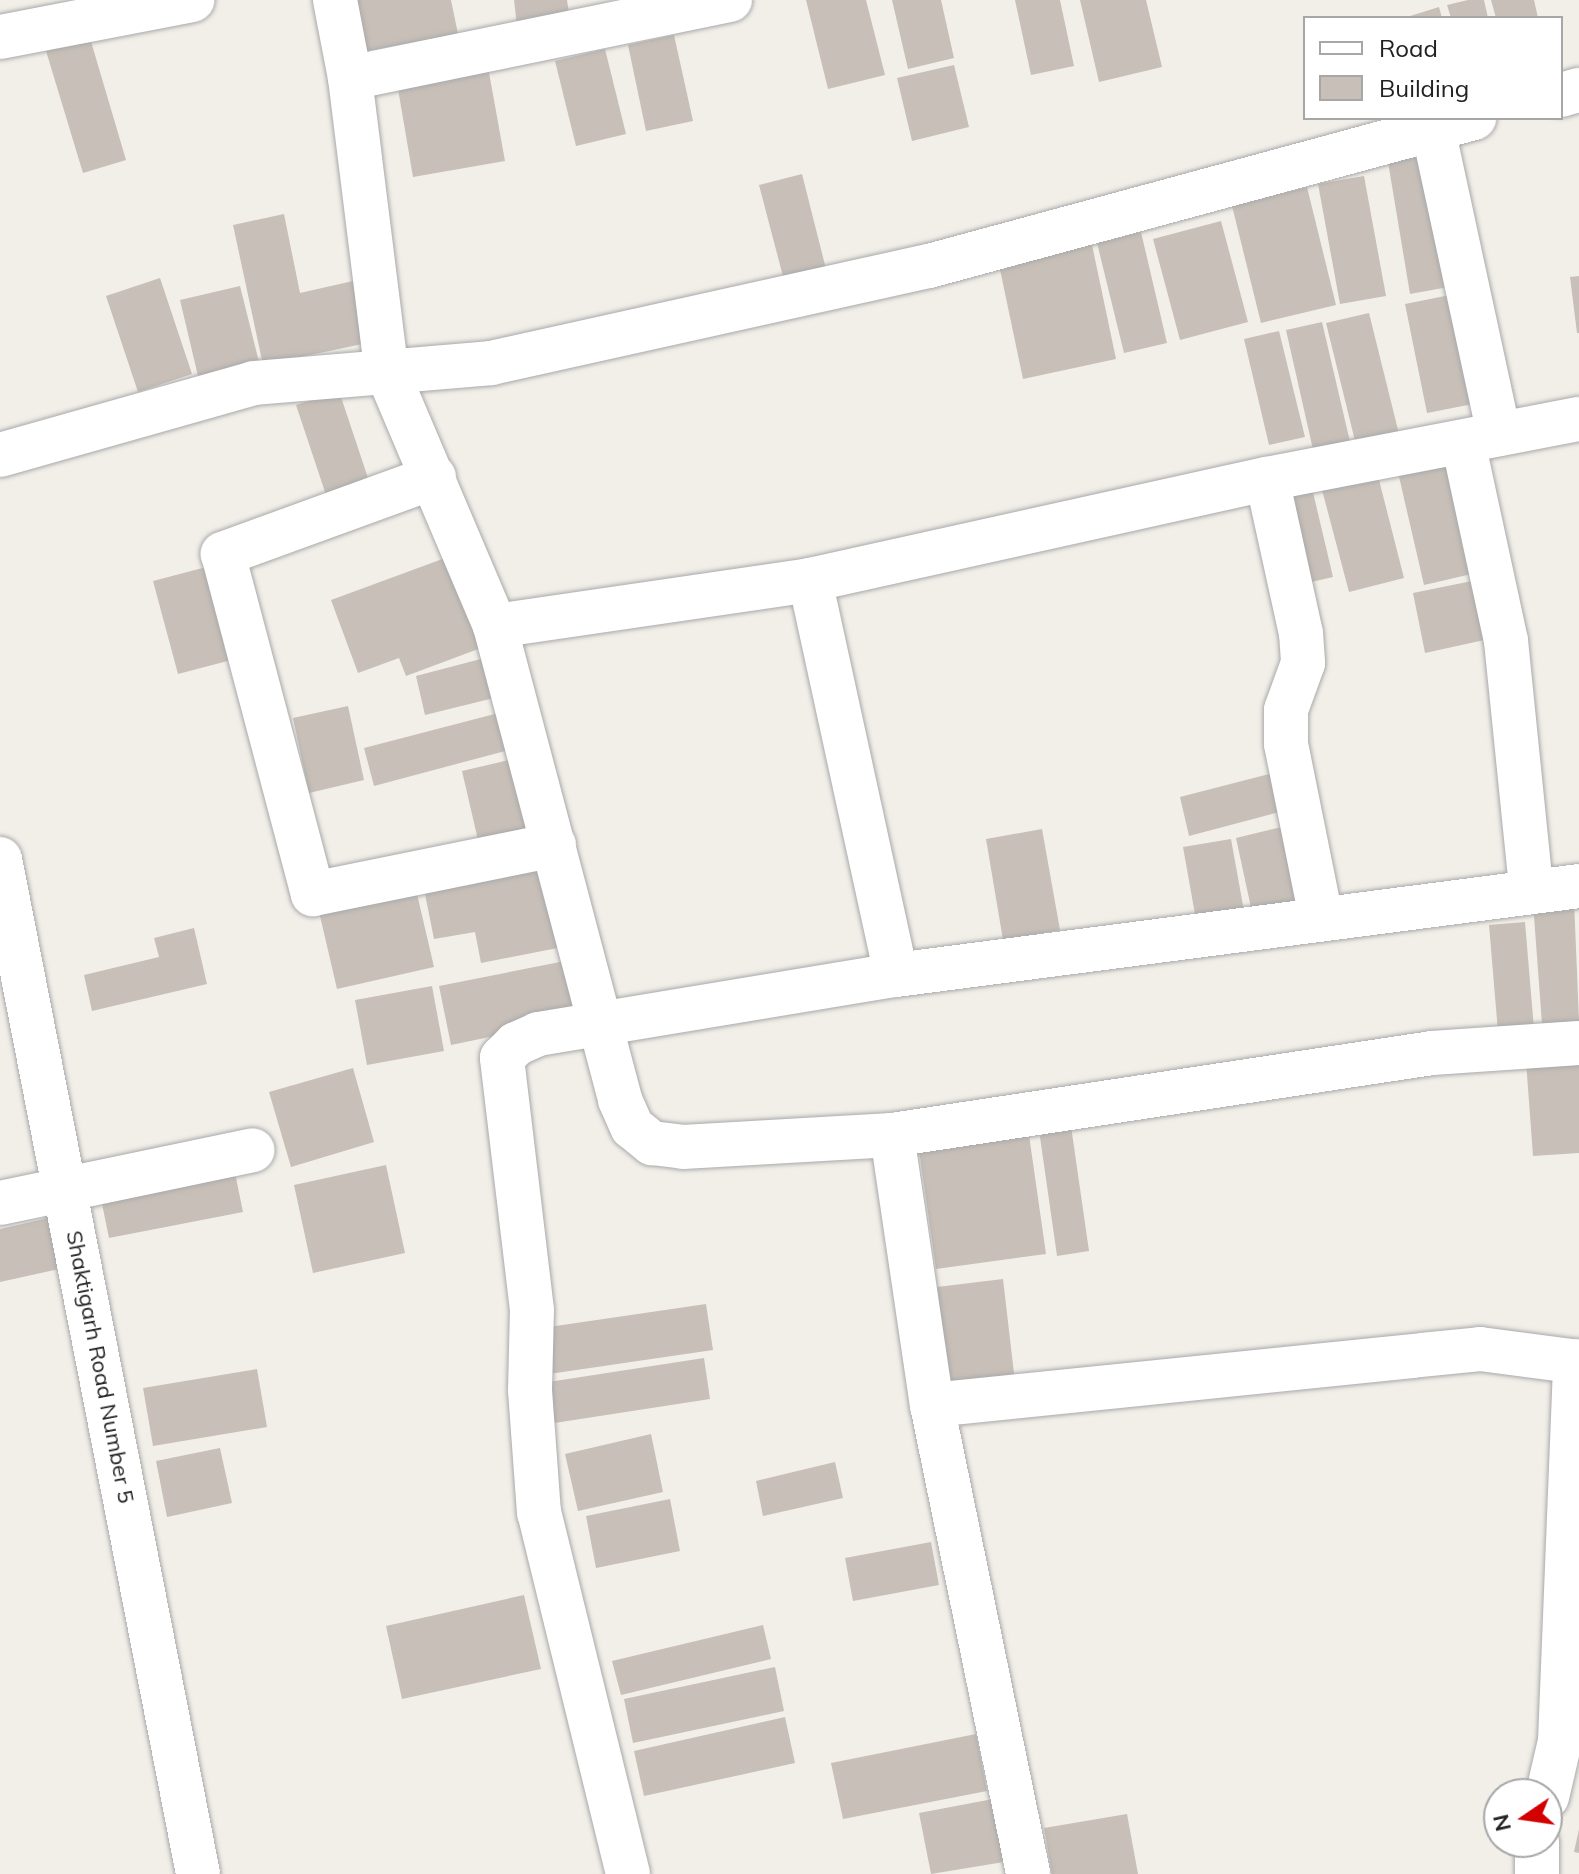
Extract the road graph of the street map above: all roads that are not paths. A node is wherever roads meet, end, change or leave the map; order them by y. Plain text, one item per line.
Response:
1 (192, 0) edge
2 (335, 0) edge
3 (730, 0) edge
4 (114, 9) edge
5 (0, 37) edge
6 (350, 78) junction
7 (1467, 120) edge
8 (1433, 129) junction
9 (386, 369) junction
10 (1579, 419) edge
11 (1481, 438) junction
12 (0, 455) edge
13 (434, 477) junction
14 (1267, 479) junction
15 (810, 580) junction
16 (495, 626) junction
17 (554, 845) junction
18 (0, 859) edge
19 (1579, 886) edge
20 (1531, 889) junction
21 (1321, 917) junction
22 (896, 975) junction
23 (603, 1026) junction
24 (1579, 1043) edge
25 (892, 1135) junction
26 (253, 1150) dead end
27 (65, 1189) junction
28 (0, 1203) edge
29 (1577, 1361) edge
30 (932, 1405) junction
31 (1551, 1778) edge
32 (198, 1874) edge
33 (628, 1874) edge
34 (1028, 1874) edge

1 - 4 street
2 - 6 street
3 - 6 street
4 - 5 street
6 - 9 street
7 - 8 street
8 - 9 street
8 - 11 street
9 - 12 street
9 - 13 street
10 - 11 street
11 - 14 street
11 - 20 street
13 - 16 street
13 - 17 street
14 - 15 street
14 - 21 street
15 - 16 street
15 - 22 street
16 - 17 street
17 - 23 street
18 - 27 street, Shaktigarh Road Number 5
19 - 20 street
20 - 21 street
21 - 22 street
22 - 23 street
23 - 25 street
23 - 33 street
24 - 25 street
25 - 30 street
26 - 27 street
27 - 28 street
27 - 32 street, Shaktigarh Road Number 5
29 - 30 street
29 - 31 street
30 - 34 street

